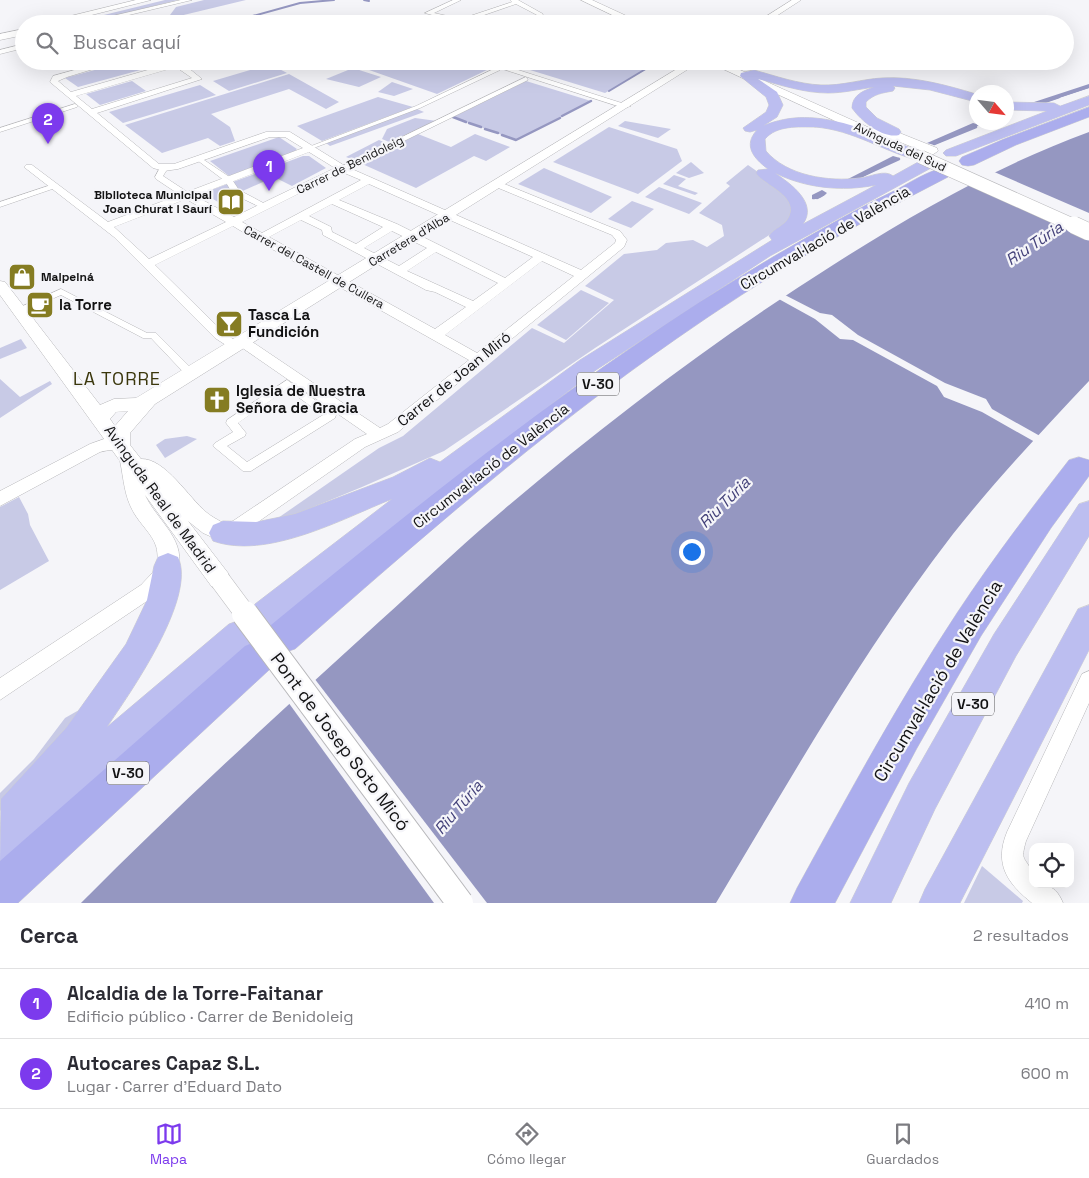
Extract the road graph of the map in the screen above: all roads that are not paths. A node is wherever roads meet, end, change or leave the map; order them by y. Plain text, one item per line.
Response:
1 (147, 0) edge
2 (156, 0) edge
3 (189, 0) edge
4 (458, 0) edge
5 (575, 0) edge
6 (586, 0) edge
7 (797, 0) edge
8 (515, 1) edge
9 (117, 13) junction
10 (82, 15) edge
11 (105, 15) edge
12 (107, 15) edge
13 (110, 15) edge
14 (112, 15) edge
15 (436, 15) edge
16 (479, 15) edge
17 (540, 15) edge
18 (608, 15) edge
19 (620, 15) edge
20 (773, 15) edge
21 (15, 32) edge
22 (0, 36) edge
23 (15, 48) edge
24 (0, 52) edge
25 (84, 70) edge
26 (157, 70) edge
27 (187, 70) edge
28 (496, 70) edge
29 (511, 70) edge
30 (683, 70) edge
31 (735, 70) edge
32 (740, 70) edge
33 (749, 75) junction
34 (526, 79) dead end
35 (69, 95) junction
36 (969, 96) edge
37 (969, 104) edge
38 (1087, 105) edge
39 (75, 106) dead end
40 (627, 106) junction
41 (1014, 106) edge
42 (91, 112) junction
43 (0, 130) edge
44 (983, 130) edge
45 (310, 148) junction
46 (929, 156) junction
47 (199, 159) junction
48 (29, 167) dead end
49 (164, 168) junction
50 (342, 168) junction
51 (228, 180) junction
52 (368, 180) junction
53 (498, 185) junction
54 (54, 187) junction
55 (186, 195) junction
56 (331, 200) junction
57 (0, 205) edge
58 (265, 206) junction
59 (449, 215) junction
60 (301, 216) junction
61 (1089, 220) edge
62 (233, 222) junction
63 (107, 226) junction
64 (393, 226) junction
65 (1089, 232) edge
66 (414, 236) junction
67 (260, 238) junction
68 (436, 247) junction
69 (356, 248) junction
70 (763, 252) junction
71 (541, 257) junction
72 (377, 259) junction
73 (148, 264) junction
74 (399, 271) junction
75 (582, 275) junction
76 (340, 282) junction
77 (506, 283) junction
78 (0, 285) edge
79 (475, 307) junction
80 (19, 310) junction
81 (436, 335) junction
82 (239, 345) junction
83 (478, 359) junction
84 (191, 374) junction
85 (331, 414) joint
86 (124, 427) junction
87 (378, 434) junction
88 (484, 442) junction
89 (1084, 462) edge
90 (0, 499) edge
91 (1089, 512) edge
92 (223, 533) junction
93 (168, 566) junction
94 (220, 580) joint
95 (266, 614) dead end
96 (1089, 619) edge
97 (260, 643) junction
98 (1089, 681) edge
99 (0, 690) edge
100 (0, 828) edge
101 (0, 842) edge
102 (0, 890) edge
103 (460, 903) edge
104 (812, 903) edge
105 (870, 903) edge
106 (939, 903) edge
107 (1051, 903) edge

1 - 10 main road
2 - 9 main road
3 - 9 street
4 - 15 street
5 - 18 main road
6 - 19 main road
7 - 20 street
8 - 16 street
8 - 17 street
9 - 11 main road
9 - 12 main road
9 - 13 street
9 - 14 street
21 - 22 main road
23 - 24 street
25 - 35 street
26 - 35 street
27 - 42 street
28 - 45 street
29 - 40 street
30 - 40 street, Carretera d'Alba
31 - 33 main road, Avinguda del Sud
32 - 33 main road, Avinguda del Sud
33 - 36 highway
33 - 46 main road, Avinguda del Sud
33 - 70 highway
34 - 50 street, Carrer de Benidoleig
35 - 42 street
37 - 46 highway
38 - 41 highway
38 - 46 highway, Circumval·lació de València / V-30
39 - 43 street
40 - 53 street, Carretera d'Alba
42 - 49 street
44 - 46 highway
45 - 47 street
45 - 50 street
45 - 51 street
46 - 46 highway
46 - 61 main road, Avinguda del Sud
46 - 65 main road, Avinguda del Sud, bridge
46 - 70 highway, Circumval·lació de València / V-30
46 - 97 highway, Circumval·lació de València / V-30
47 - 49 street
47 - 51 street
48 - 54 street
49 - 55 street, Carrer del Castell de Cullera
50 - 52 street
50 - 58 street, Carrer de Benidoleig
51 - 55 street
51 - 58 street
52 - 56 street
52 - 59 street
53 - 59 street, Carretera d'Alba
53 - 75 street, Carrer de Joan Miró
54 - 57 street
54 - 63 street
55 - 62 street, Carrer del Castell de Cullera
55 - 63 street
56 - 60 street
56 - 64 street
58 - 62 street, Carrer de Benidoleig
59 - 66 street, Carretera d'Alba
59 - 71 street
60 - 67 street
60 - 69 street
62 - 67 street, Carrer del Castell de Cullera
62 - 73 street, Carrer de Benidoleig
63 - 73 street
64 - 66 street
64 - 69 street
66 - 68 street
66 - 72 street, Carretera d'Alba
67 - 76 street, Carrer del Castell de Cullera
68 - 74 street
68 - 77 street
69 - 72 street
70 - 88 highway, Circumval·lació de València / V-30
71 - 75 street
71 - 77 street
72 - 74 street
72 - 76 street, Carretera d'Alba
73 - 82 street
74 - 79 street
75 - 83 street, Carrer de Joan Miró
76 - 81 street, Carrer del Castell de Cullera
76 - 82 street, Carretera d'Alba
77 - 79 street
78 - 80 street, Avinguda Real de Madrid
79 - 81 street
80 - 84 street
80 - 86 street, Avinguda Real de Madrid
81 - 83 street, Carrer del Castell de Cullera
82 - 84 street, Carretera d'Alba
82 - 87 street
83 - 87 street, Carrer de Joan Miró
84 - 86 street, Carretera d'Alba
85 - 85 street
86 - 90 street
86 - 92 street
86 - 93 street
86 - 94 street, Avinguda Real de Madrid
87 - 92 street, Carrer de Joan Miró
88 - 92 highway
88 - 95 highway, Circumval·lació de València / V-30
89 - 104 highway, Circumval·lació de València / V-30
91 - 105 highway, V-30
93 - 99 street
93 - 100 highway
94 - 103 street, Pont de Josep Soto Micó, bridge
96 - 106 highway
97 - 101 highway, Circumval·lació de València / V-30
97 - 102 highway, Circumval·lació de València / V-30
98 - 107 street

